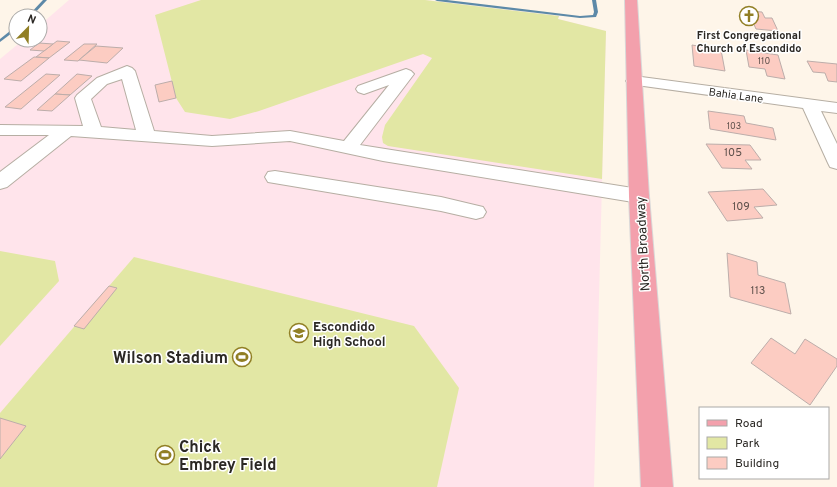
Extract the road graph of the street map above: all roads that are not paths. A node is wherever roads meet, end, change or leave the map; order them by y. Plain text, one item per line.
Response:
1 (631, 0) edge
2 (634, 81) junction
3 (364, 89) dead end
4 (809, 104) junction
5 (837, 108) edge
6 (0, 130) edge
7 (67, 130) junction
8 (94, 132) junction
9 (147, 136) junction
10 (348, 148) junction
11 (837, 163) edge
12 (275, 177) dead end
13 (0, 182) edge
14 (639, 196) junction
15 (476, 212) dead end
16 (657, 487) edge

1 - 2 main road, North Broadway
2 - 4 street, Bahia Lane
2 - 14 main road, North Broadway
3 - 10 street
4 - 5 street, Bahia Lane
4 - 11 street
6 - 7 street
7 - 8 street
7 - 13 street
8 - 9 street
8 - 9 street
9 - 10 street
10 - 14 street
12 - 15 street
14 - 16 main road, North Broadway

